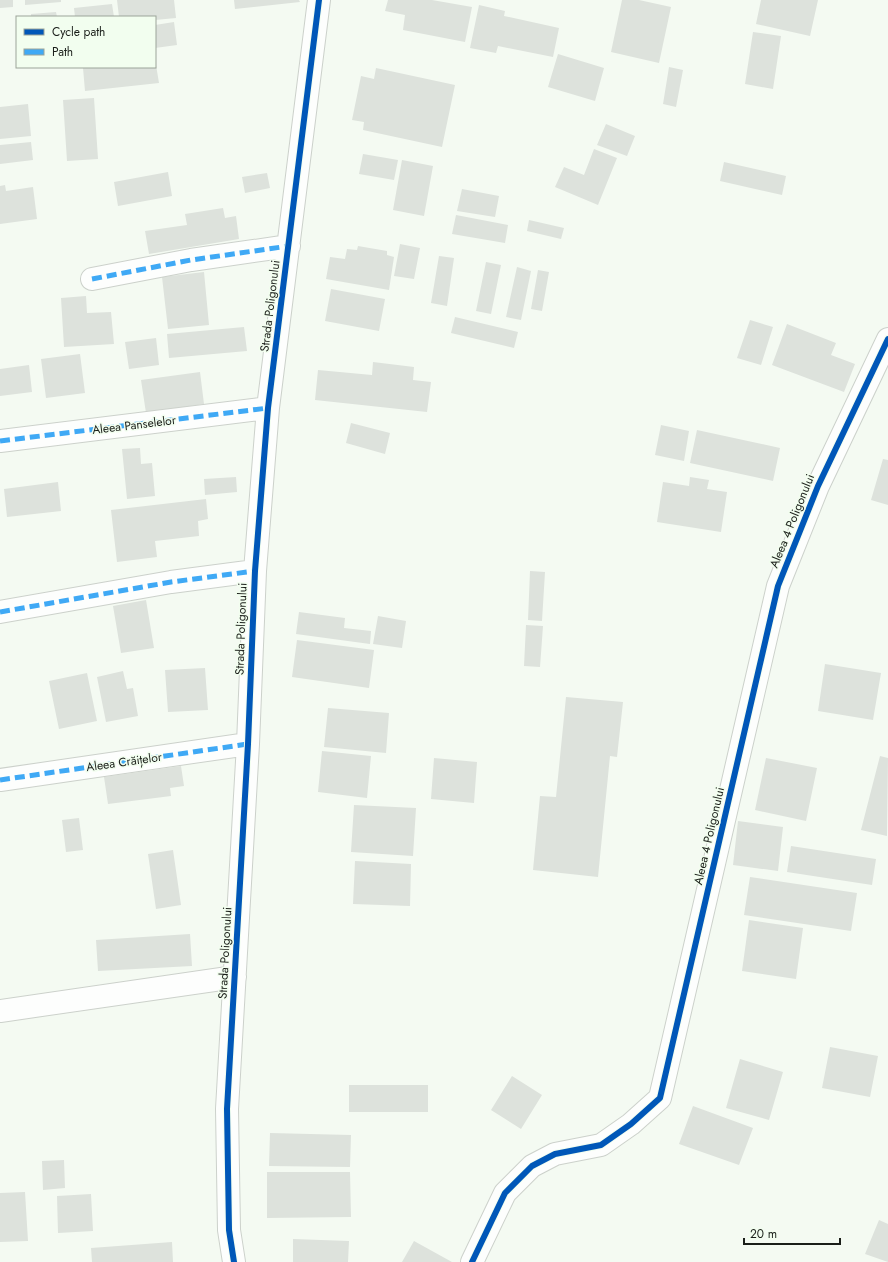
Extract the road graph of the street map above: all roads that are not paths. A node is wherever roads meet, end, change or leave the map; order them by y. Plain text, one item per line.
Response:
1 (319, 0) edge
2 (289, 246) junction
3 (92, 279) dead end
4 (888, 339) edge
5 (268, 408) junction
6 (0, 442) edge
7 (255, 571) junction
8 (0, 612) edge
9 (248, 744) junction
10 (0, 780) edge
11 (235, 977) junction
12 (0, 1011) edge
13 (234, 1262) edge
14 (472, 1262) edge

1 - 2 street, Strada Poligonului
2 - 3 street
2 - 5 street, Strada Poligonului
4 - 14 street, Aleea 4 Poligonului
5 - 6 street, Aleea Panselelor
5 - 7 street, Strada Poligonului
7 - 8 street, Strada Poligonului
7 - 9 street, Strada Poligonului
9 - 10 street, Aleea Crăițelor
9 - 11 street, Strada Poligonului
11 - 12 street
11 - 13 street, Strada Poligonului

